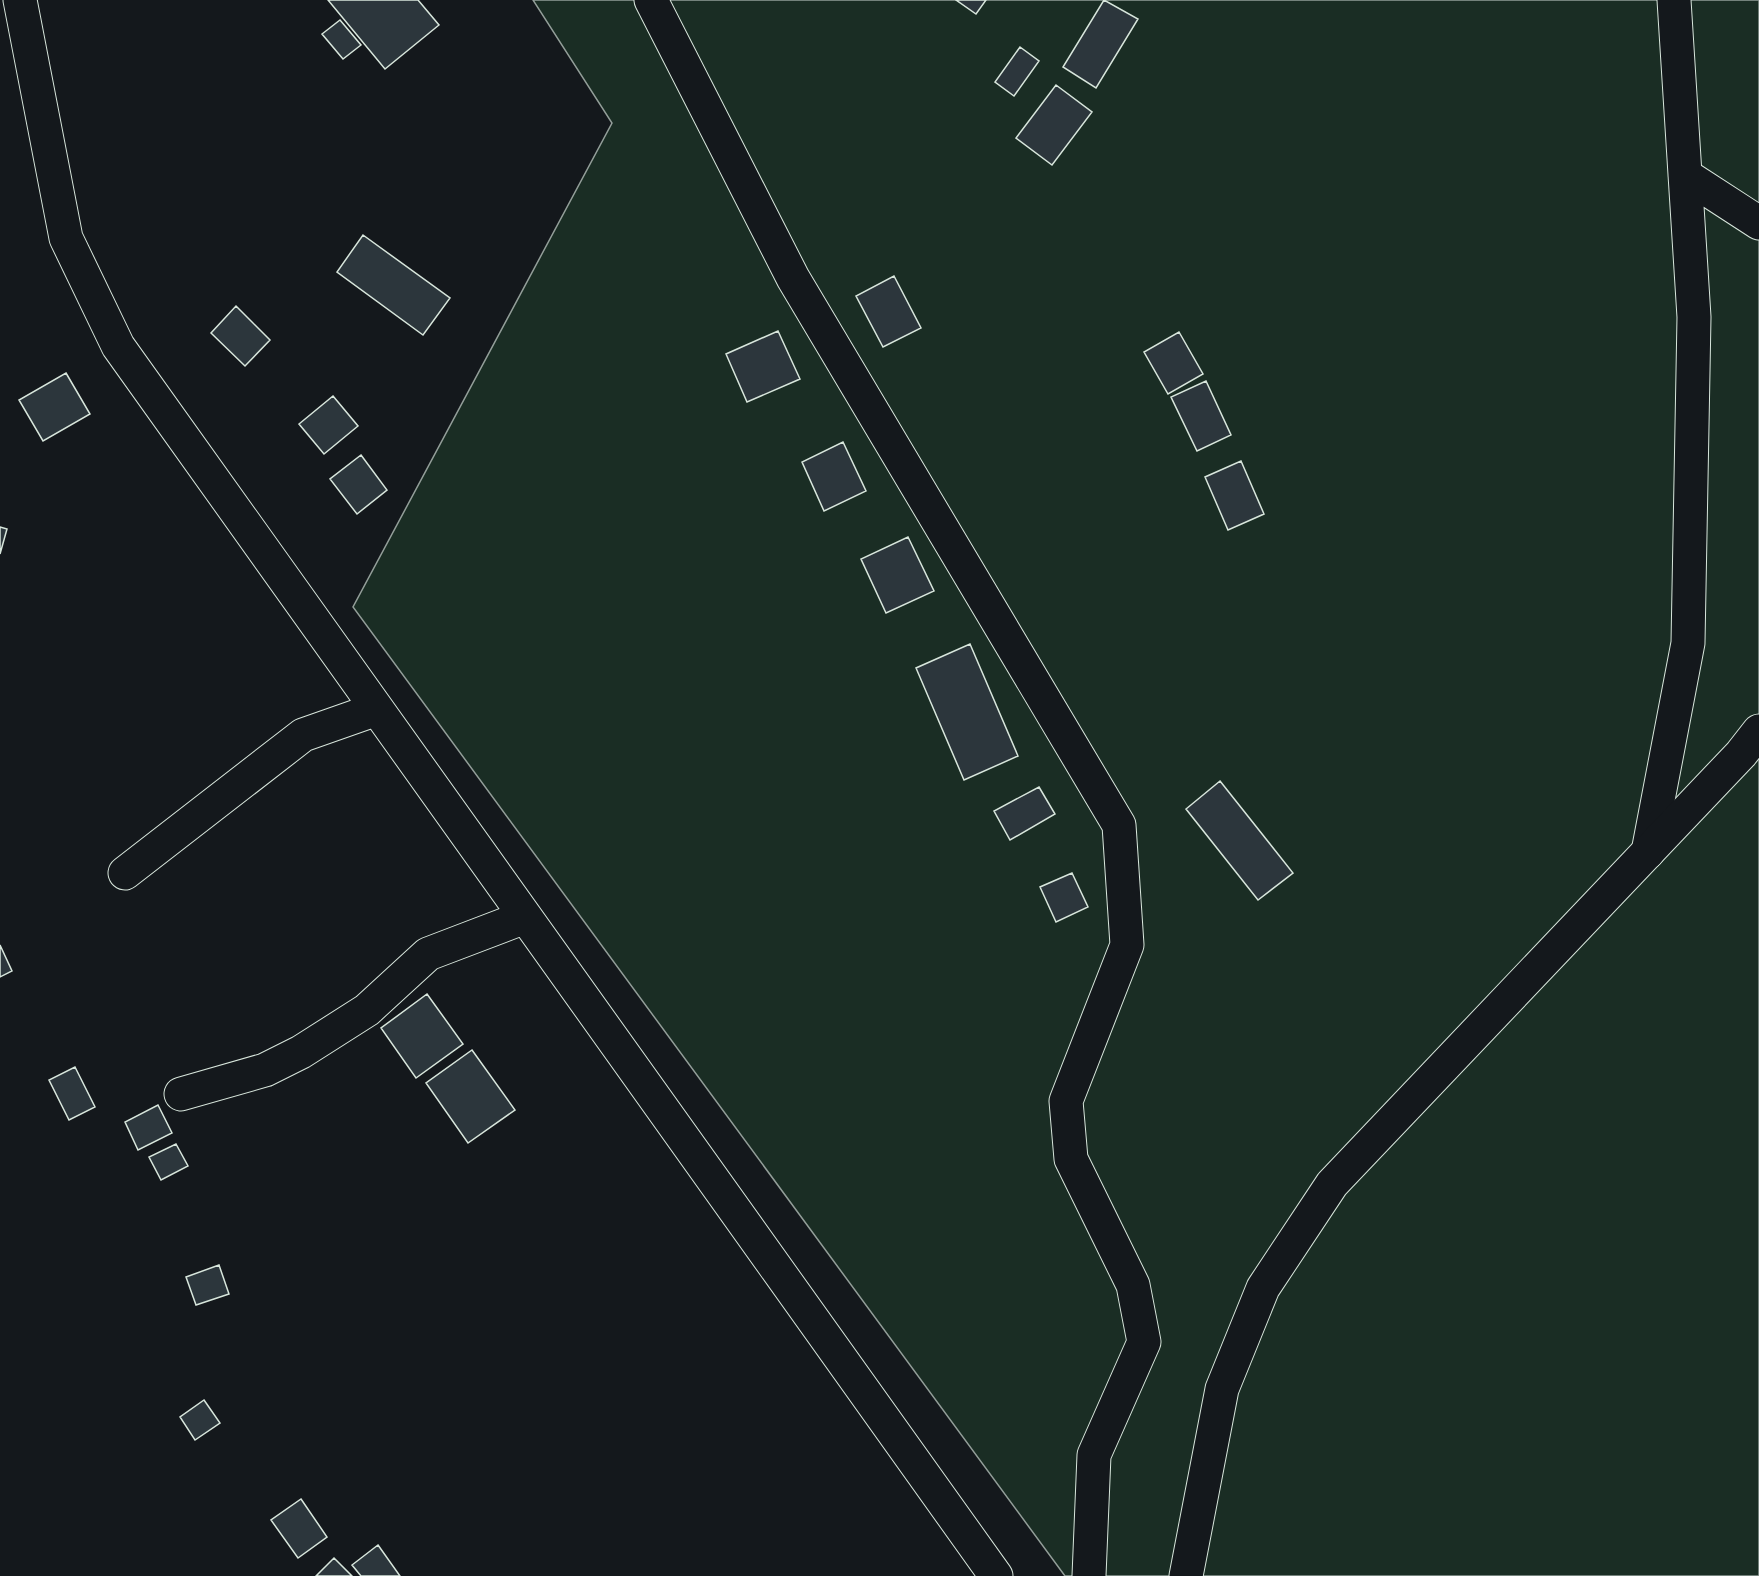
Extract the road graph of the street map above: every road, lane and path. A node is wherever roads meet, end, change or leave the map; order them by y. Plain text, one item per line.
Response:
1 (20, 0) edge
2 (651, 0) edge
3 (1674, 0) edge
4 (1685, 175) junction
5 (1759, 223) edge
6 (377, 709) junction
7 (1759, 731) edge
8 (1648, 852) junction
9 (125, 873) dead end
10 (525, 917) junction
11 (181, 1094) dead end
12 (996, 1576) edge
13 (1089, 1576) edge
14 (1186, 1576) edge

1 - 6 street
2 - 13 street
3 - 4 street
4 - 5 street
4 - 8 street
6 - 9 street
6 - 10 street
7 - 8 street
8 - 14 street
10 - 11 street
10 - 12 street

